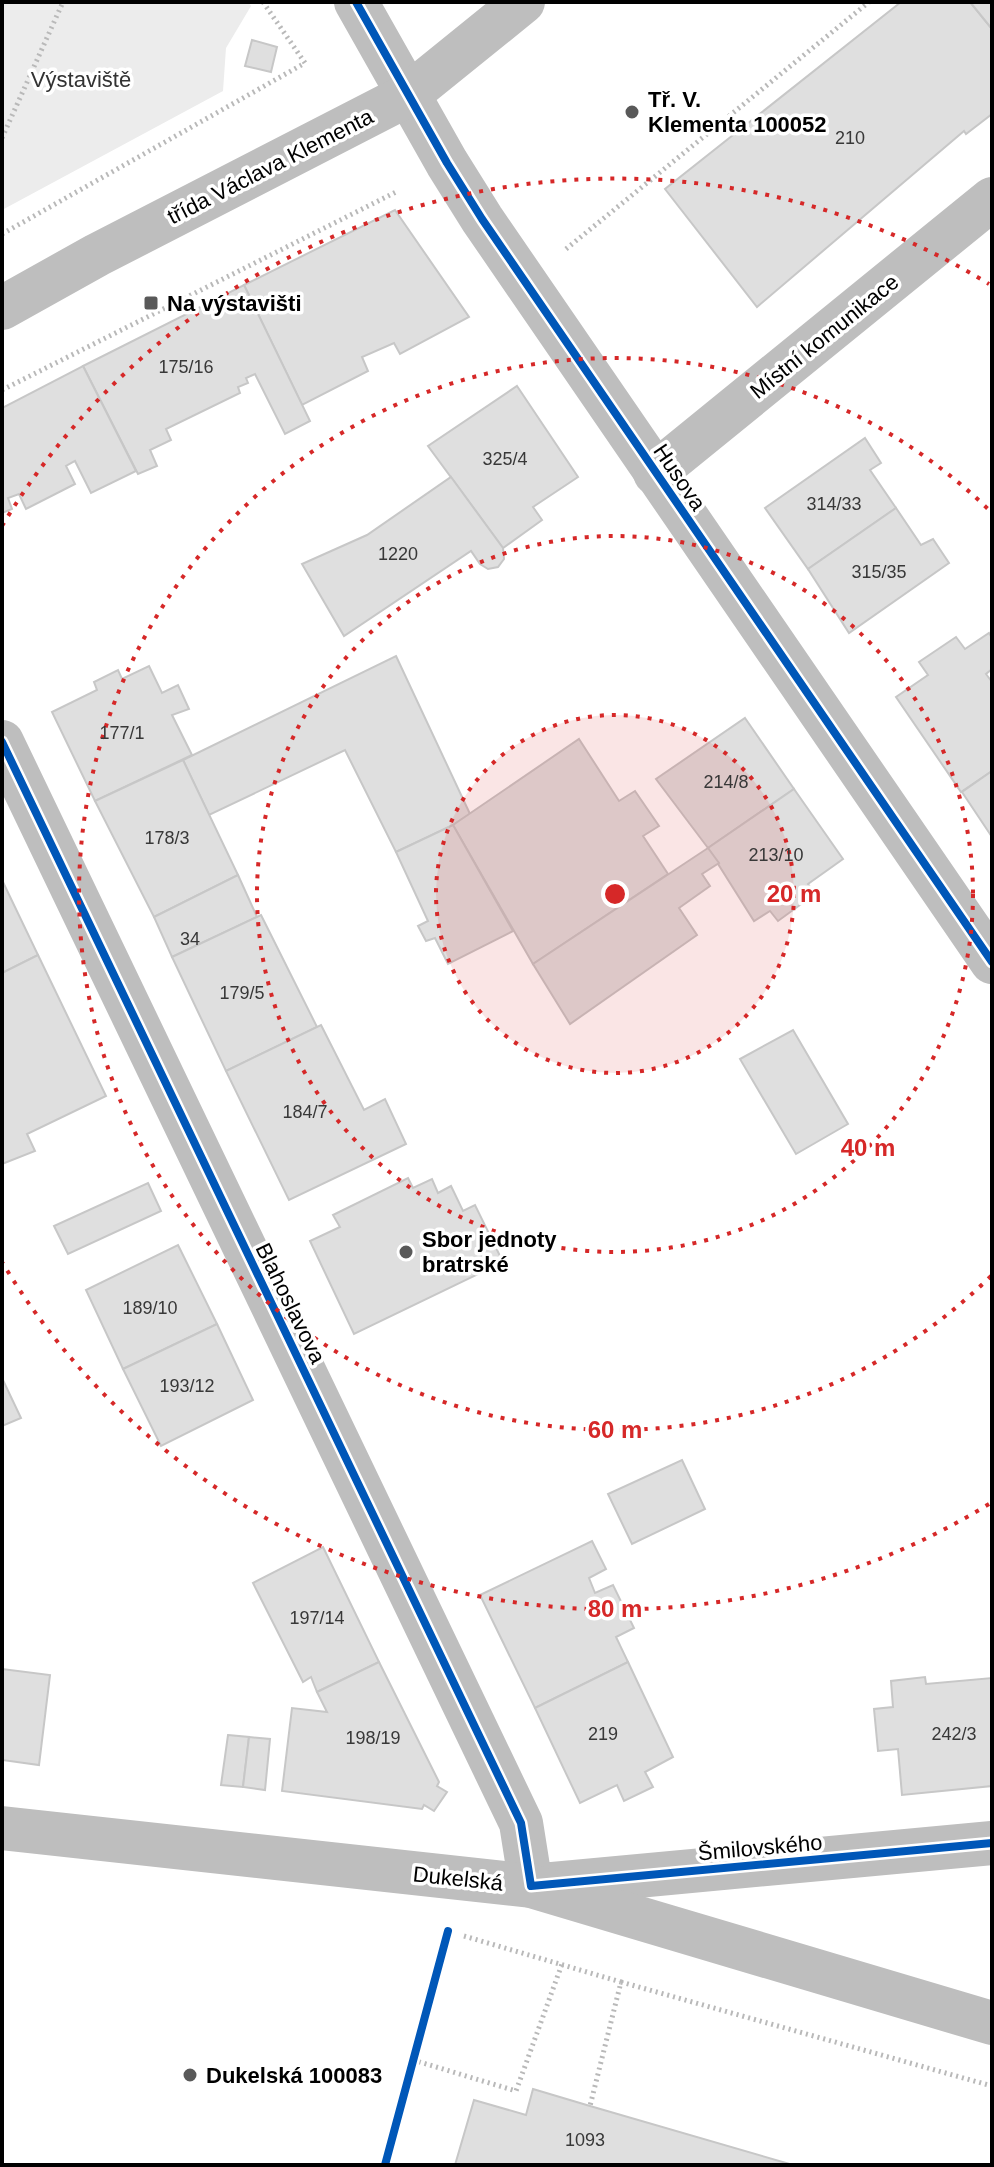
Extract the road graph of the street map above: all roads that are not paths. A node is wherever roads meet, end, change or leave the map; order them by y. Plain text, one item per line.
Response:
1 (356, 2) edge
2 (523, 2) edge
3 (408, 95) junction
4 (992, 199) edge
5 (2, 308) edge
6 (655, 473) junction
7 (2, 742) edge
8 (992, 962) edge
9 (2, 1828) edge
10 (992, 1843) edge
11 (531, 1886) junction
12 (992, 2023) edge

1 - 3 street, Husova
2 - 3 street, třída Václava Klementa
3 - 5 street, třída Václava Klementa
3 - 6 street, Husova
4 - 6 street, Místní komunikace
6 - 8 street, Husova
7 - 11 street, Blahoslavova
9 - 11 street, Dukelská
10 - 11 street, Šmilovského
11 - 12 street, Dukelská

